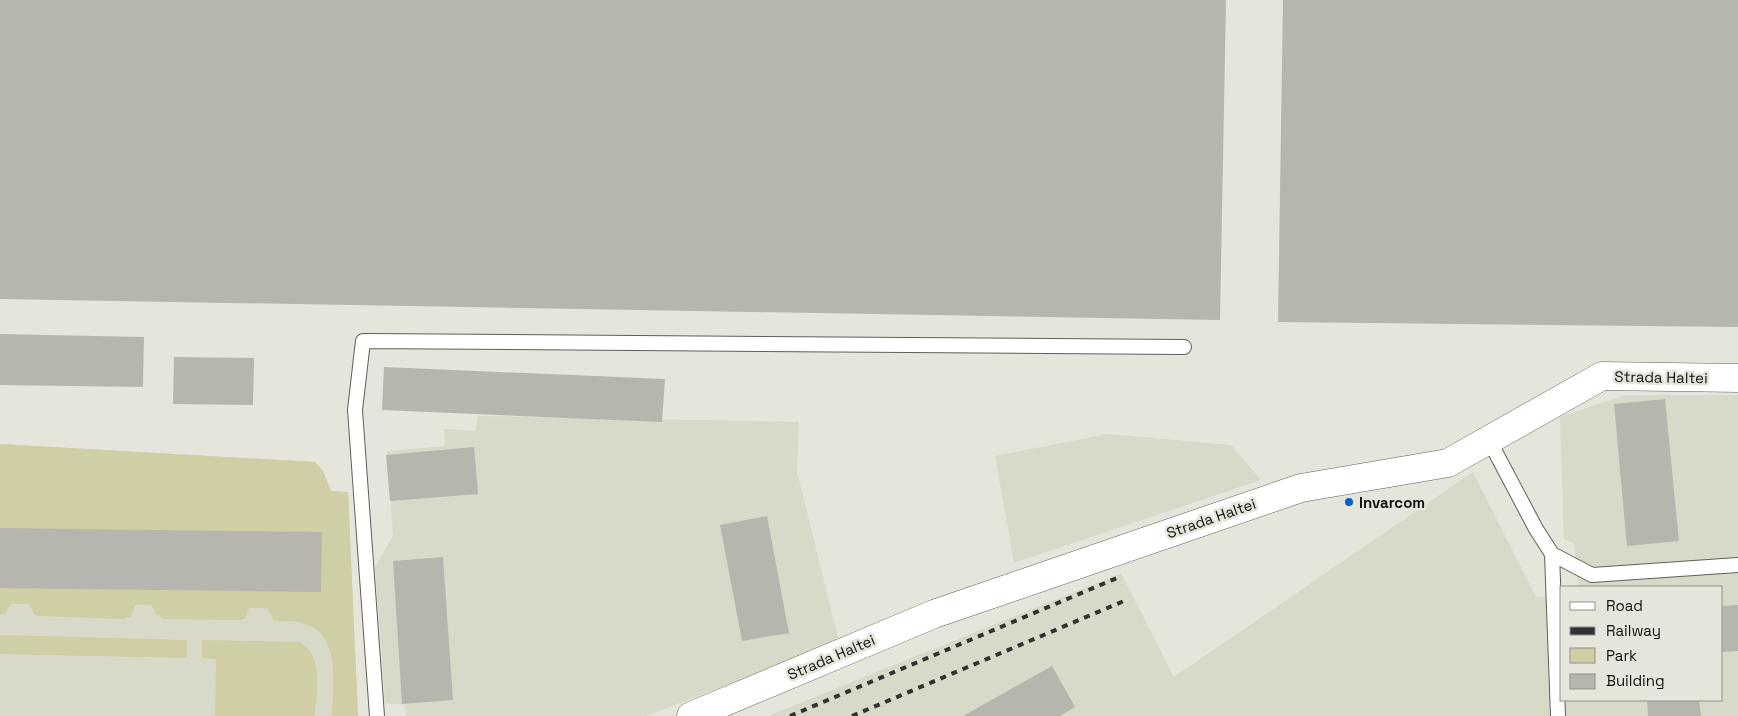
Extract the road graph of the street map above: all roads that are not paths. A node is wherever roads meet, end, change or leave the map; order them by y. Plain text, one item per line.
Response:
1 (1184, 347) dead end
2 (1738, 378) edge
3 (1489, 440) junction
4 (1552, 554) junction
5 (1738, 565) edge
6 (377, 716) edge
7 (691, 716) edge
8 (1558, 716) edge

1 - 6 lane
2 - 3 street, Strada Haltei
3 - 4 lane
3 - 7 street, Strada Haltei
4 - 5 lane
4 - 8 lane

